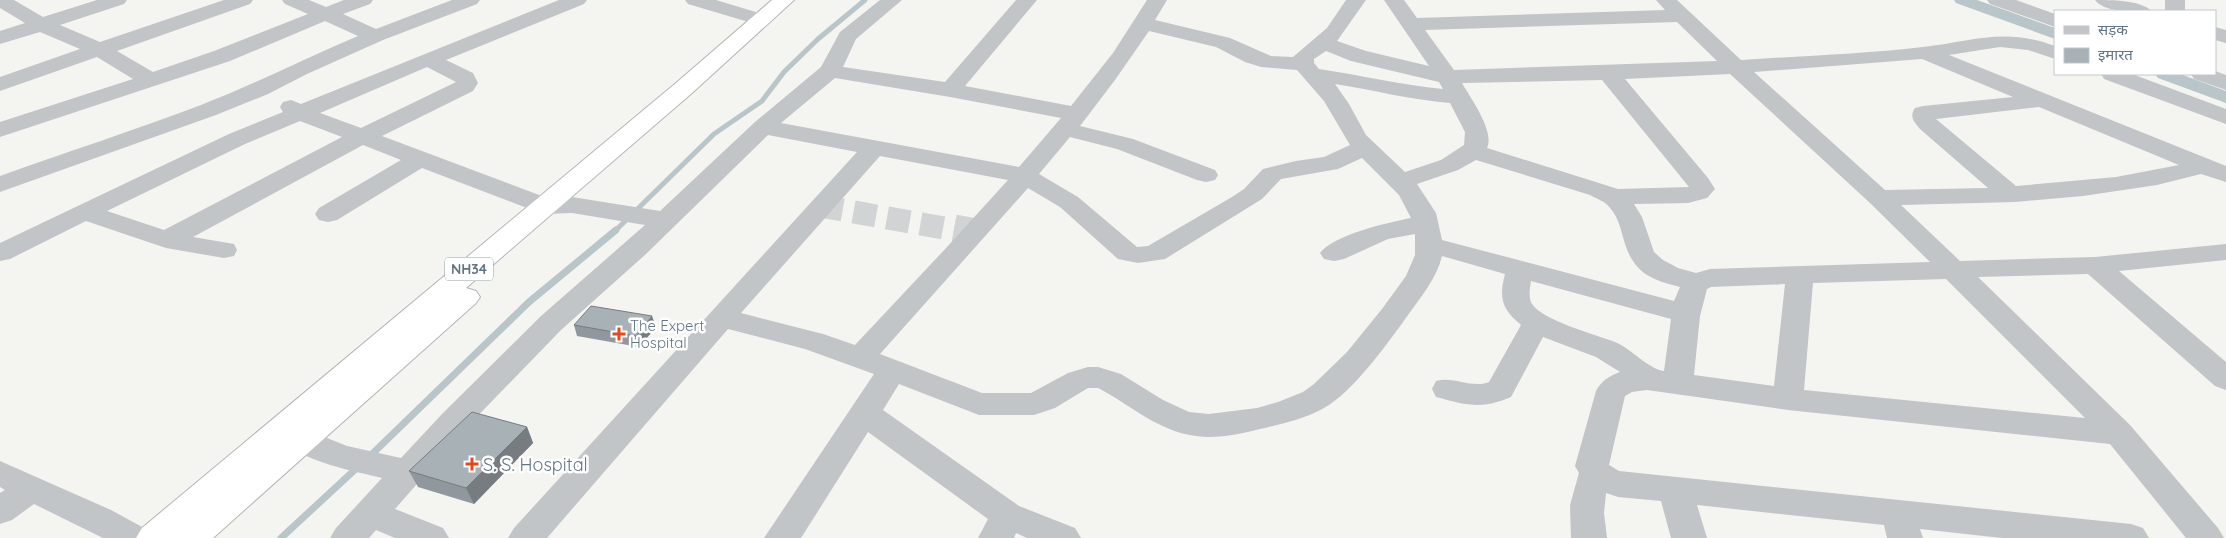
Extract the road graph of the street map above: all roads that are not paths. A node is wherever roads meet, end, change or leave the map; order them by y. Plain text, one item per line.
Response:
1 (117, 0) edge
2 (243, 0) edge
3 (292, 0) edge
4 (363, 0) edge
5 (470, 0) edge
6 (577, 0) edge
7 (695, 0) edge
8 (784, 0) edge
9 (803, 0) edge
10 (892, 0) edge
11 (1027, 0) edge
12 (1157, 0) edge
13 (1356, 0) edge
14 (1394, 0) edge
15 (1503, 0) edge
16 (1997, 0) edge
17 (2105, 0) edge
18 (6, 8) edge
19 (1673, 8) edge
20 (2139, 10) edge
21 (325, 14) junction
22 (762, 20) junction
23 (1517, 21) junction
24 (2054, 21) edge
25 (42, 24) junction
26 (1144, 24) junction
27 (1410, 24) junction
28 (376, 36) junction
29 (0, 38) edge
30 (1324, 43) junction
31 (100, 50) junction
32 (2054, 52) edge
33 (1923, 53) junction
34 (428, 59) junction
35 (1736, 67) junction
36 (1307, 69) junction
37 (830, 71) junction
38 (1608, 73) junction
39 (2115, 75) edge
40 (2205, 75) edge
41 (1448, 76) junction
42 (151, 80) junction
43 (2226, 82) edge
44 (0, 84) edge
45 (260, 89) junction
46 (950, 90) junction
47 (1458, 97) junction
48 (2040, 101) junction
49 (300, 113) junction
50 (2226, 117) edge
51 (1070, 122) junction
52 (762, 127) junction
53 (0, 130) edge
54 (363, 136) junction
55 (875, 147) junction
56 (1364, 148) junction
57 (1472, 151) junction
58 (421, 158) junction
59 (2202, 166) junction
60 (1206, 175) dead end
61 (2226, 175) edge
62 (1025, 176) junction
63 (1400, 181) junction
64 (0, 184) edge
65 (2010, 194) junction
66 (1614, 197) junction
67 (1879, 198) junction
68 (572, 205) junction
69 (544, 206) junction
70 (84, 212) junction
71 (328, 214) dead end
72 (665, 220) junction
73 (1428, 235) junction
74 (166, 240) junction
75 (224, 250) dead end
76 (2226, 252) edge
77 (0, 253) edge
78 (1334, 253) dead end
79 (2095, 265) junction
80 (1520, 269) junction
81 (1955, 271) junction
82 (1800, 275) junction
83 (1696, 282) junction
84 (1687, 314) junction
85 (722, 318) junction
86 (1537, 322) junction
87 (860, 356) junction
88 (893, 370) junction
89 (2226, 379) edge
90 (1662, 382) junction
91 (1447, 389) dead end
92 (1788, 399) junction
93 (864, 413) junction
94 (2119, 433) junction
95 (302, 440) junction
96 (407, 472) junction
97 (0, 473) edge
98 (1594, 473) junction
99 (31, 488) junction
100 (1675, 490) junction
101 (0, 511) edge
102 (359, 526) edge
103 (1001, 526) edge
104 (1901, 526) edge
105 (2063, 534) edge
106 (132, 538) edge
107 (154, 538) edge
108 (190, 538) edge
109 (431, 538) edge
110 (526, 538) edge
111 (782, 538) edge
112 (1062, 538) edge
113 (1589, 538) edge
114 (1689, 538) edge
115 (2132, 538) edge
116 (2206, 538) edge

1 - 25 street
2 - 31 street
3 - 21 street
4 - 21 street
5 - 28 street
6 - 34 street
7 - 22 street
8 - 22 highway, NH34
9 - 68 highway, NH34
10 - 37 street
11 - 46 street
12 - 26 street
13 - 30 street
14 - 27 street
15 - 23 street
16 - 24 street
17 - 20 street
18 - 25 street
19 - 23 street
19 - 35 street
21 - 28 street
21 - 42 street
22 - 69 highway, NH34
23 - 27 street
25 - 29 street
25 - 31 street
26 - 36 street
26 - 51 street
27 - 41 street
28 - 45 street
30 - 36 street
30 - 41 street
31 - 42 street
31 - 44 street
32 - 33 street
33 - 35 street
33 - 48 street
34 - 49 street
34 - 54 street
35 - 38 street
35 - 67 street
36 - 47 street
36 - 56 street
37 - 46 street
37 - 52 street
38 - 41 street
38 - 66 street
39 - 50 street
40 - 43 street
41 - 47 street
42 - 53 street
45 - 49 street
45 - 64 street
46 - 51 street
47 - 57 street
48 - 59 street
48 - 65 street
49 - 54 street
49 - 70 street
51 - 60 street
51 - 62 street
52 - 55 street
52 - 72 street
54 - 58 street
54 - 74 street
55 - 62 street
55 - 85 street
56 - 62 street
56 - 63 street
57 - 63 street
57 - 66 street
58 - 69 street
58 - 71 street
59 - 61 street
59 - 65 street
62 - 87 street
63 - 73 street
65 - 67 street
66 - 83 street
67 - 81 street
68 - 69 street
68 - 72 street
68 - 95 highway, NH34
69 - 107 highway, NH34
70 - 74 street
70 - 77 street
72 - 96 street
73 - 78 street
73 - 80 street
73 - 88 street
74 - 75 street
76 - 79 street
79 - 81 street
79 - 89 street
80 - 84 street
80 - 86 street
81 - 82 street
81 - 94 street
82 - 83 street
82 - 92 street
83 - 84 street
84 - 90 street
85 - 87 street
85 - 110 street
86 - 90 street
86 - 91 street
87 - 88 street
88 - 93 street
90 - 92 street
90 - 98 street
92 - 94 street
93 - 103 street
93 - 111 street
94 - 116 street
95 - 96 street
95 - 108 highway, NH34
96 - 102 street
97 - 99 street
98 - 100 street
98 - 113 street
99 - 101 street
99 - 106 street
100 - 104 street
100 - 114 street
102 - 109 street
103 - 112 street
104 - 105 street
105 - 115 street

